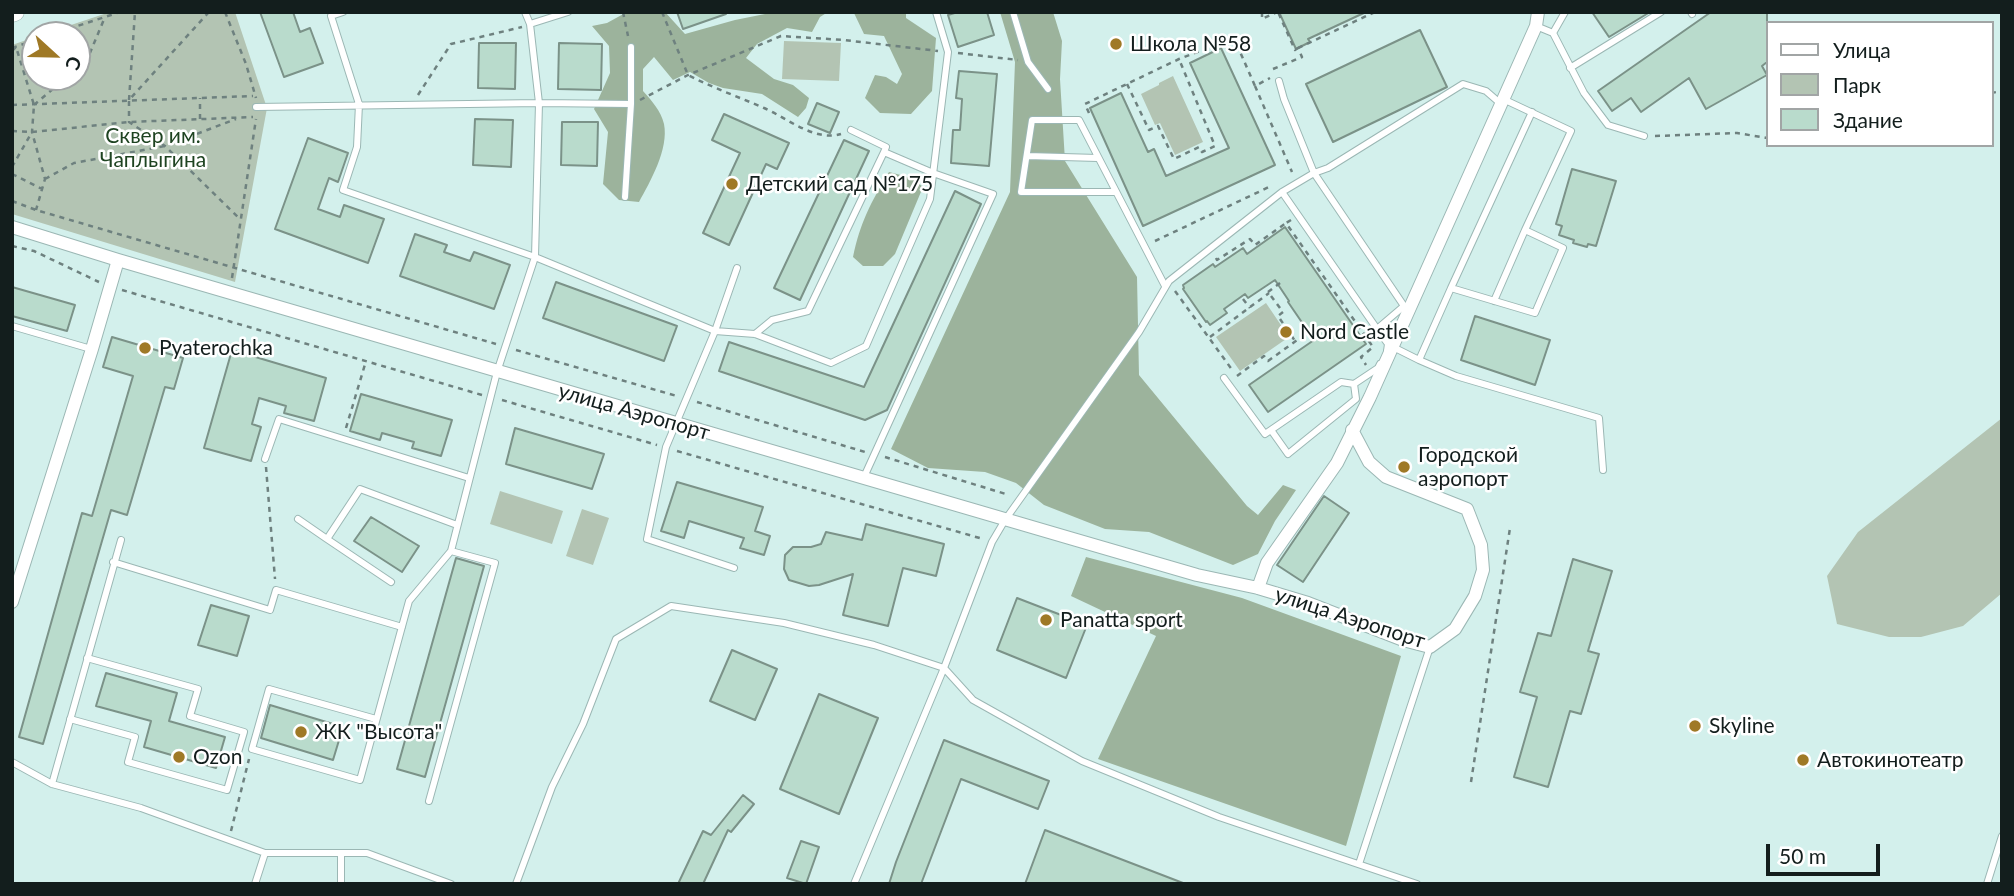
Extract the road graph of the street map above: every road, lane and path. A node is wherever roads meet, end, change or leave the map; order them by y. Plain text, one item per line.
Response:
1 (120, 12) edge
2 (135, 12) edge
3 (209, 12) edge
4 (225, 12) edge
5 (343, 12) edge
6 (526, 12) edge
7 (568, 12) edge
8 (623, 12) edge
9 (662, 12) edge
10 (936, 12) edge
11 (1013, 12) edge
12 (1262, 12) edge
13 (1278, 12) edge
14 (1375, 12) edge
15 (1538, 12) edge
16 (1565, 12) edge
17 (1661, 12) edge
18 (105, 17) junction
19 (91, 22) edge
20 (530, 24) junction
21 (1536, 26) junction
22 (1553, 33) junction
23 (631, 47) joint
24 (14, 48) edge
25 (1298, 48) junction
26 (91, 50) edge
27 (948, 52) junction
28 (1178, 59) junction
29 (1028, 62) junction
30 (1570, 68) junction
31 (1273, 69) dead end
32 (688, 75) junction
33 (1278, 78) joint
34 (1127, 84) junction
35 (1255, 86) junction
36 (1048, 89) dead end
37 (50, 91) edge
38 (256, 96) junction
39 (200, 97) junction
40 (130, 100) junction
41 (1502, 102) junction
42 (539, 103) junction
43 (359, 104) junction
44 (413, 104) junction
45 (631, 104) junction
46 (12, 105) edge
47 (34, 105) junction
48 (256, 107) joint
49 (1532, 112) junction
50 (1090, 117) dead end
51 (239, 118) junction
52 (200, 119) junction
53 (129, 122) junction
54 (851, 130) joint
55 (12, 131) edge
56 (32, 132) junction
57 (1644, 136) joint
58 (1766, 138) edge
59 (165, 146) junction
60 (884, 152) junction
61 (1027, 156) junction
62 (1098, 158) junction
63 (12, 167) edge
64 (933, 173) junction
65 (1314, 173) junction
66 (12, 174) edge
67 (1294, 176) dead end
68 (45, 179) junction
69 (1270, 187) dead end
70 (42, 189) junction
71 (1115, 192) junction
72 (1282, 192) junction
73 (625, 197) dead end
74 (36, 210) dead end
75 (1292, 218) dead end
76 (240, 219) junction
77 (1286, 223) junction
78 (12, 227) edge
79 (1525, 230) junction
80 (1151, 243) dead end
81 (535, 257) junction
82 (1215, 257) dead end
83 (117, 260) junction
84 (234, 267) dead end
85 (737, 268) dead end
86 (1171, 279) junction
87 (1280, 283) dead end
88 (1165, 286) junction
89 (1451, 288) junction
90 (1269, 293) junction
91 (1243, 299) dead end
92 (1494, 301) junction
93 (1250, 308) junction
94 (12, 326) edge
95 (1377, 329) junction
96 (715, 331) junction
97 (1307, 333) dead end
98 (755, 334) junction
99 (1209, 337) junction
100 (1296, 341) junction
101 (1392, 347) junction
102 (92, 349) junction
103 (1419, 360) junction
104 (366, 361) dead end
105 (497, 372) junction
106 (1224, 378) dead end
107 (1341, 382) junction
108 (1354, 384) junction
109 (675, 424) junction
110 (1271, 430) junction
111 (1352, 430) junction
112 (342, 439) junction
113 (265, 459) joint
114 (1603, 470) dead end
115 (469, 478) junction
116 (863, 478) junction
117 (298, 519) dead end
118 (1005, 520) junction
119 (457, 525) junction
120 (1510, 528) dead end
121 (327, 539) junction
122 (121, 540) dead end
123 (451, 551) junction
124 (113, 562) junction
125 (734, 568) dead end
126 (391, 582) dead end
127 (1258, 588) junction
128 (276, 590) junction
129 (12, 602) edge
130 (402, 627) junction
131 (1430, 647) junction
132 (87, 658) junction
133 (944, 668) junction
134 (70, 719) junction
135 (376, 719) junction
136 (252, 749) junction
137 (12, 762) edge
138 (1471, 782) dead end
139 (51, 784) junction
140 (429, 801) dead end
141 (2002, 836) edge
142 (229, 840) junction
143 (265, 853) junction
144 (341, 853) junction
145 (1999, 855) edge
146 (1359, 864) junction
147 (256, 884) edge
148 (341, 884) edge
149 (450, 884) edge
150 (516, 884) edge
151 (854, 884) edge
152 (1417, 884) edge
153 (1987, 884) edge

1 - 18 path
2 - 40 path
3 - 40 path
4 - 38 path
5 - 43 lane
6 - 20 lane
7 - 20 lane
8 - 23 path
9 - 32 path
10 - 27 lane
11 - 29 lane
12 - 13 path
13 - 25 path
14 - 25 path
15 - 21 street, улица Аэропорт
16 - 22 lane
17 - 30 lane
18 - 19 path
18 - 26 path
20 - 42 lane
20 - 44 path
21 - 22 lane
21 - 41 street, улица Аэропорт
22 - 30 lane
23 - 45 lane
24 - 47 path
25 - 31 path
27 - 29 path
27 - 32 path
27 - 64 lane
28 - 34 path
28 - 34 path
28 - 35 path
29 - 36 lane
30 - 57 lane
32 - 45 path
32 - 54 path
33 - 35 path
33 - 65 lane
34 - 50 path
35 - 67 path
37 - 47 path
38 - 39 path
38 - 48 path
39 - 40 path
39 - 52 path
40 - 47 path
40 - 53 path
41 - 49 lane
41 - 65 lane
41 - 101 street, улица Аэропорт
42 - 44 lane
42 - 45 lane
42 - 81 lane
43 - 44 lane
43 - 48 lane
43 - 81 lane
45 - 73 lane
46 - 47 path
47 - 56 path
49 - 79 lane
49 - 89 lane
51 - 52 path
51 - 59 path
51 - 76 path
52 - 53 path
53 - 56 path
53 - 59 path
54 - 60 lane
55 - 56 path
56 - 63 path
56 - 68 path
57 - 58 path
59 - 68 path
59 - 76 path
60 - 64 lane
60 - 98 lane
61 - 62 lane
61 - 62 lane
61 - 71 lane
62 - 71 lane
64 - 98 lane
64 - 116 lane
65 - 72 lane
65 - 95 lane
66 - 70 path
68 - 70 path
69 - 80 path
70 - 74 path
71 - 88 lane
72 - 86 lane
72 - 95 lane
75 - 77 path
76 - 84 path
77 - 82 path
77 - 107 path
78 - 83 street, улица Аэропорт
79 - 92 lane
79 - 92 lane
81 - 96 lane
81 - 105 lane
83 - 102 street
83 - 105 street, улица Аэропорт
85 - 96 lane
86 - 88 lane
86 - 99 path
87 - 90 path
88 - 118 lane
89 - 92 lane
89 - 103 lane
90 - 93 path
90 - 100 path
91 - 93 path
93 - 99 path
94 - 102 lane
95 - 108 lane
96 - 98 lane
96 - 109 lane
97 - 100 path
99 - 100 path
101 - 103 lane
101 - 111 street, улица Аэропорт
102 - 129 street
103 - 114 lane
104 - 112 path
105 - 109 street, улица Аэропорт
105 - 115 lane
106 - 110 lane
107 - 108 lane
107 - 110 lane
108 - 110 lane
109 - 116 street, улица Аэропорт
109 - 125 lane
111 - 127 street, улица Аэропорт
111 - 131 street, улица Аэропорт
112 - 113 lane
112 - 115 lane
113 - 128 path
115 - 119 lane
116 - 118 street, улица Аэропорт
117 - 121 lane
118 - 127 street, улица Аэропорт
118 - 133 lane
119 - 121 lane
119 - 123 lane
120 - 138 path
121 - 126 lane
122 - 124 lane
123 - 130 lane
123 - 140 lane
124 - 128 lane
124 - 132 lane
127 - 131 street, улица Аэропорт
128 - 130 lane
130 - 135 lane
131 - 146 lane
132 - 134 lane
132 - 134 lane
133 - 146 lane
133 - 150 lane
133 - 151 lane
134 - 139 lane
135 - 136 lane
135 - 136 lane
136 - 142 path
137 - 139 lane
139 - 142 lane
141 - 145 lane
142 - 143 lane
143 - 144 lane
143 - 147 lane
144 - 148 lane
144 - 149 lane
145 - 153 lane
146 - 152 lane

